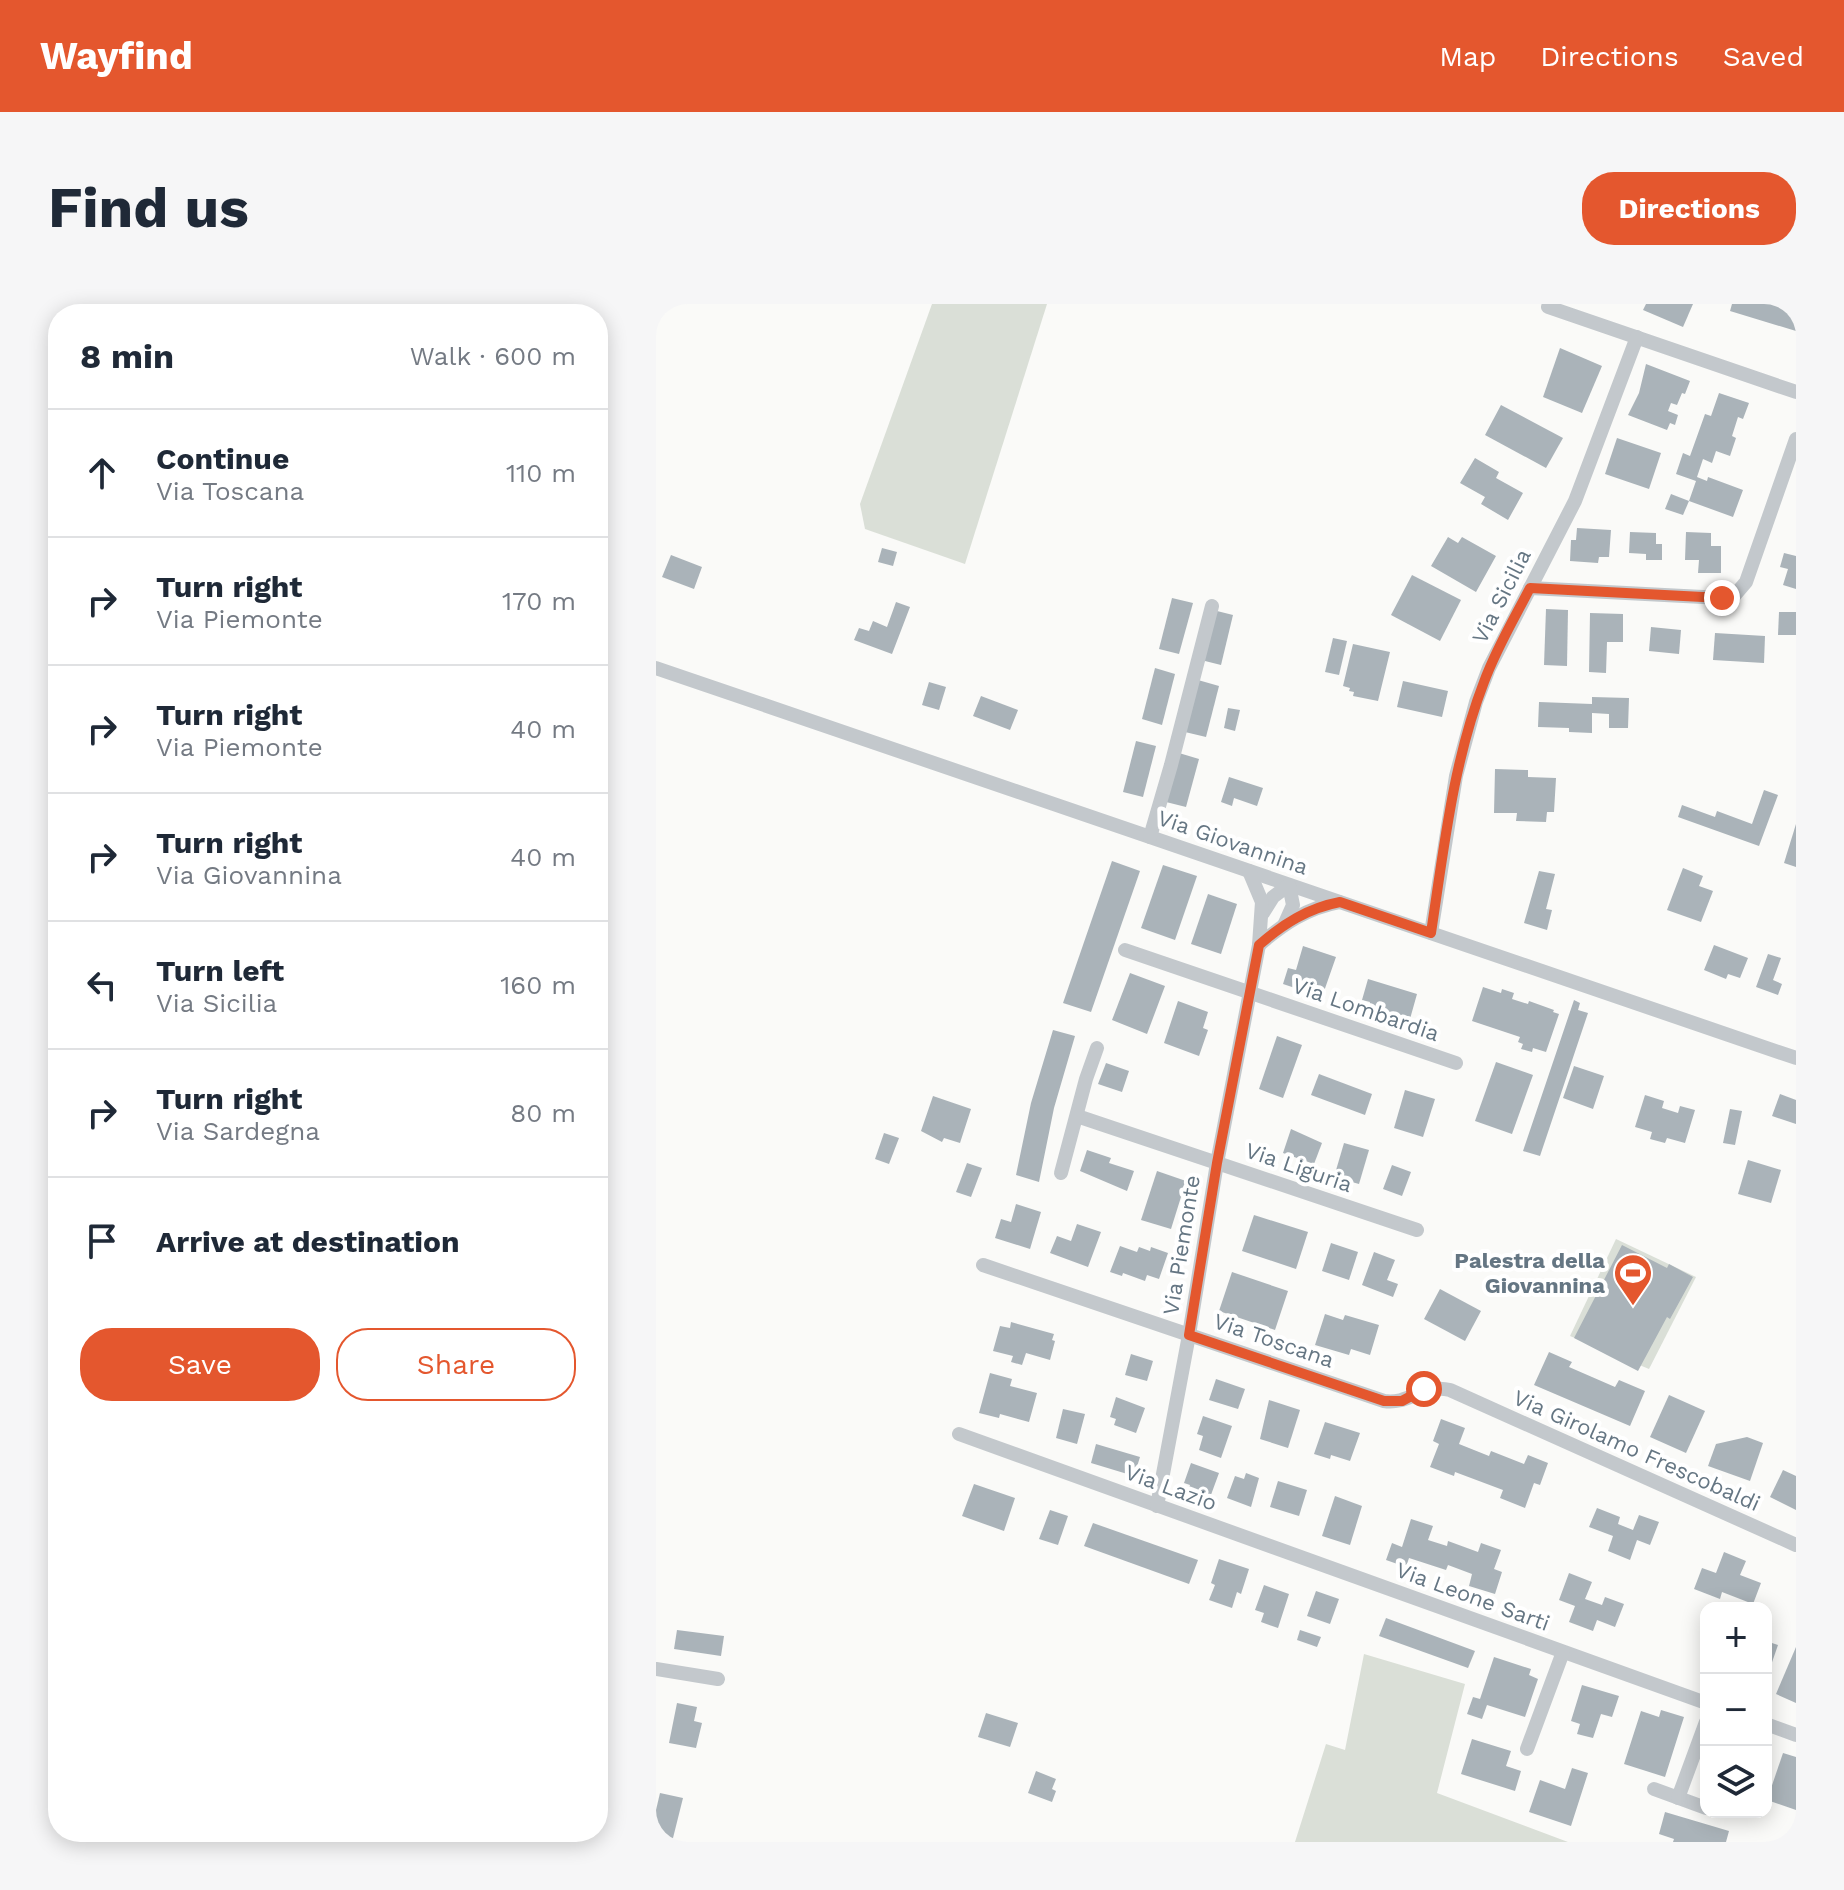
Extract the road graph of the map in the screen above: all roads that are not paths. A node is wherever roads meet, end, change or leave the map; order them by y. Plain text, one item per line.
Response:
1 (1548, 307) dead end
2 (1637, 337) junction
3 (1796, 392) edge
4 (1796, 439) edge
5 (1530, 588) junction
6 (1212, 606) dead end
7 (656, 668) edge
8 (1150, 837) junction
9 (1249, 871) junction
10 (1289, 885) junction
11 (1340, 902) junction
12 (1263, 913) junction
13 (1285, 924) junction
14 (1431, 933) junction
15 (1259, 945) junction
16 (1125, 950) dead end
17 (1250, 993) junction
18 (1097, 1048) dead end
19 (1796, 1058) edge
20 (1456, 1063) dead end
21 (1077, 1116) junction
22 (1217, 1163) junction
23 (1061, 1173) dead end
24 (1417, 1230) dead end
25 (983, 1265) dead end
26 (1189, 1335) junction
27 (1460, 1394) joint
28 (959, 1434) dead end
29 (1157, 1506) junction
30 (1796, 1545) edge
31 (1368, 1582) joint
32 (1563, 1652) junction
33 (656, 1669) edge
34 (718, 1679) dead end
35 (1700, 1701) edge
36 (1772, 1726) edge
37 (1796, 1735) edge
38 (1700, 1738) edge
39 (1527, 1749) dead end
40 (1654, 1789) dead end
41 (1678, 1798) junction
42 (1700, 1806) edge

1 - 2 street
2 - 3 street
2 - 5 street, Via Sicilia
4 - 5 street
5 - 14 street, Via Sicilia
6 - 8 street
7 - 8 street, Via Giovannina
8 - 9 street, Via Giovannina
9 - 10 street, Via Giovannina
9 - 12 street, Via Piemonte
10 - 11 street, Via Giovannina
10 - 12 street
10 - 13 street
11 - 13 street
11 - 14 street, Via Giovannina
12 - 15 street, Via Piemonte
13 - 15 street
14 - 19 street, Via Giovannina
15 - 17 street, Via Piemonte
16 - 17 street, Via Lombardia
17 - 20 street, Via Lombardia
17 - 22 street, Via Piemonte
18 - 21 street
21 - 22 street, Via Liguria
21 - 23 street
22 - 24 street, Via Liguria
22 - 26 street, Via Piemonte
25 - 26 street, Via Toscana
26 - 27 street, Via Toscana
26 - 29 street, Via Piemonte
27 - 30 street, Via Girolamo Frescobaldi
28 - 29 street, Via Lazio
29 - 31 street, Via Lazio
31 - 32 street, Via Leone Sarti
32 - 35 street, Via Leone Sarti
32 - 39 street, Via Leone Sarti
33 - 34 street
36 - 37 street
38 - 41 street
40 - 41 street
41 - 42 street

